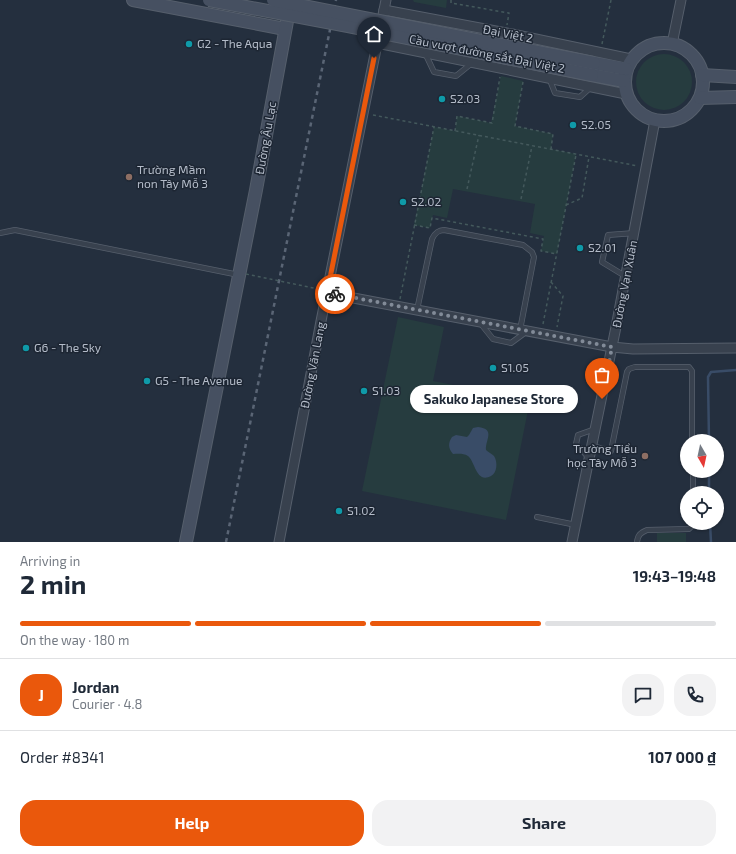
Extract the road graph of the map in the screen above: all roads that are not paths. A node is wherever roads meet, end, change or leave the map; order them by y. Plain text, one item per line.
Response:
1 (133, 0) edge
2 (209, 0) edge
3 (272, 0) edge
4 (291, 0) edge
5 (386, 0) edge
6 (681, 0) edge
7 (384, 10) junction
8 (285, 29) junction
9 (377, 43) junction
10 (672, 44) junction
11 (425, 53) junction
12 (472, 62) junction
13 (627, 70) junction
14 (592, 75) junction
15 (702, 75) junction
16 (736, 77) edge
17 (548, 78) junction
18 (626, 94) junction
19 (736, 97) edge
20 (700, 98) junction
21 (655, 120) junction
22 (0, 233) edge
23 (635, 233) junction
24 (242, 274) junction
25 (626, 277) junction
26 (325, 291) junction
27 (418, 310) junction
28 (480, 322) junction
29 (524, 330) junction
30 (612, 347) junction
31 (736, 348) edge
32 (595, 429) junction
33 (692, 434) edge
34 (592, 446) junction
35 (589, 458) junction
36 (537, 517) dead end
37 (576, 525) junction
38 (680, 529) edge
39 (186, 542) edge
40 (279, 542) edge
41 (572, 542) edge
42 (636, 542) edge

1 - 8 street
2 - 14 street, Cầu vượt đường sắt Đại Việt 2, bridge
3 - 14 street, Cầu vượt đường sắt Đại Việt 2, bridge
4 - 8 street, Đường Âu Lạc
5 - 7 street, Đường Văn Lang
6 - 10 street
7 - 9 street, Đường Văn Lang
7 - 13 street, Đại Việt 2
8 - 24 street, Đường Âu Lạc
9 - 11 street
9 - 26 street, Đường Văn Lang
10 - 13 street
10 - 15 street
11 - 12 street
11 - 12 lane
12 - 17 street
13 - 14 street, Cầu vượt đường sắt Đại Việt 2
13 - 18 street
14 - 17 street
14 - 17 lane
14 - 18 street
15 - 16 street
15 - 20 street
18 - 21 street
19 - 20 street
20 - 21 street
21 - 23 street, Đường Vạn Xuân
22 - 24 lane
23 - 25 street, Đường Vạn Xuân
23 - 25 lane
24 - 39 street, Đường Âu Lạc
25 - 30 street, Đường Vạn Xuân
26 - 27 street
26 - 40 street, Đường Văn Lang
27 - 28 street
27 - 29 lane
28 - 29 street
28 - 29 lane
29 - 30 street
30 - 31 street
30 - 32 street, Đường Vạn Xuân
32 - 34 street, Đường Vạn Xuân
32 - 35 lane
33 - 34 lane
34 - 35 street, Đường Vạn Xuân
35 - 37 street, Đường Vạn Xuân
36 - 37 lane
37 - 41 street, Đường Vạn Xuân
38 - 42 lane

